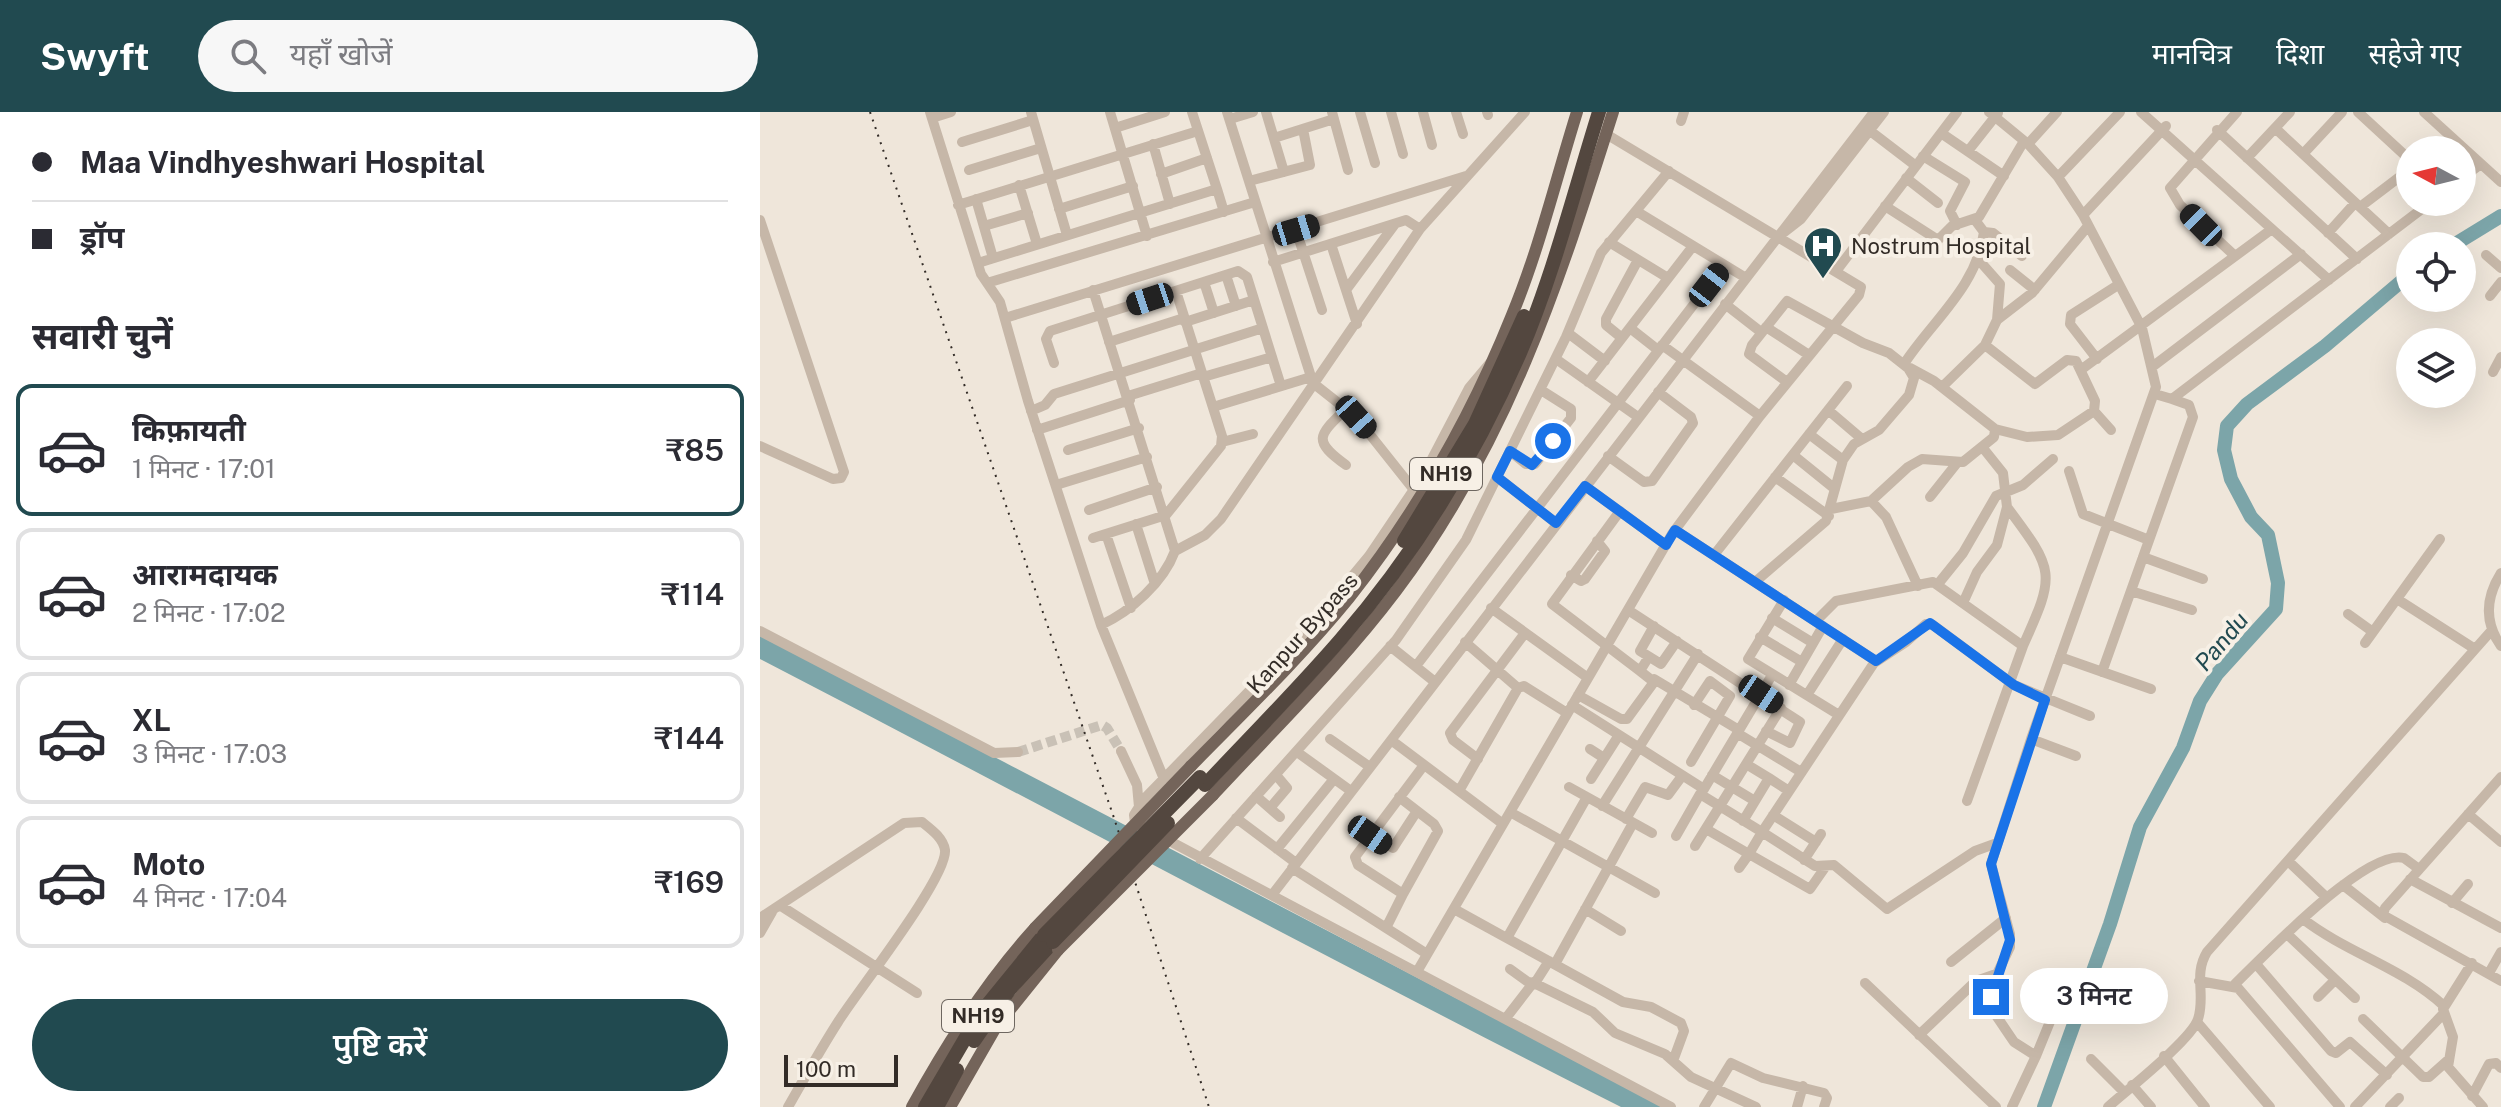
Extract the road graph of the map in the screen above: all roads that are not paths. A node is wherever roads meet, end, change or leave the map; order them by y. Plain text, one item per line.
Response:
1 (951, 112) edge
2 (1110, 112) edge
3 (1165, 112) edge
4 (1192, 112) edge
5 (1253, 112) edge
6 (1266, 112) edge
7 (1360, 112) edge
8 (1391, 112) edge
9 (1423, 112) edge
10 (1456, 112) edge
11 (1525, 112) edge
12 (1577, 112) edge
13 (1590, 112) edge
14 (1599, 112) edge
15 (1613, 112) edge
16 (1874, 112) edge
17 (1884, 112) edge
18 (1957, 112) edge
19 (2057, 112) edge
20 (2120, 112) edge
21 (2141, 112) edge
22 (2237, 112) edge
23 (2290, 112) edge
24 (2342, 112) edge
25 (2358, 112) edge
26 (2428, 113) edge
27 (1995, 114) edge
28 (931, 115) edge
29 (1228, 115) edge
30 (1032, 116) edge
31 (1333, 116) edge
32 (1115, 128) junction
33 (1866, 128) junction
34 (2164, 128) junction
35 (2275, 128) junction
36 (1303, 129) junction
37 (1198, 131) junction
38 (2217, 131) junction
39 (1941, 133) junction
40 (1463, 134) dead end
41 (1606, 134) junction
42 (1274, 138) junction
43 (962, 142) dead end
44 (2026, 143) junction
45 (1153, 144) junction
46 (1432, 145) dead end
47 (2396, 147) edge
48 (1041, 148) junction
49 (1968, 151) junction
50 (1122, 153) junction
51 (1403, 154) dead end
52 (2303, 154) junction
53 (1923, 156) junction
54 (1207, 158) junction
55 (2247, 158) junction
56 (2195, 160) junction
57 (1375, 163) dead end
58 (2481, 164) junction
59 (1916, 166) junction
60 (2476, 168) edge
61 (969, 170) dead end
62 (1348, 170) dead end
63 (1669, 171) junction
64 (1284, 172) junction
65 (1161, 174) junction
66 (1049, 175) junction
67 (1470, 175) junction
68 (2004, 176) junction
69 (2058, 177) junction
70 (1906, 178) junction
71 (2396, 179) edge
72 (2498, 179) edge
73 (1963, 180) junction
74 (1249, 181) junction
75 (1019, 185) junction
76 (1133, 186) junction
77 (1975, 188) dead end
78 (1217, 189) junction
79 (976, 199) junction
80 (1255, 202) junction
81 (1938, 203) dead end
82 (1170, 204) junction
83 (958, 205) junction
84 (2358, 205) junction
85 (1885, 206) junction
86 (1059, 209) junction
87 (1636, 211) junction
88 (1224, 212) junction
89 (1028, 213) junction
90 (1141, 213) junction
91 (2413, 216) edge
92 (760, 220) edge
93 (1975, 220) junction
94 (2086, 221) junction
95 (1395, 224) junction
96 (1957, 225) junction
97 (984, 226) junction
98 (1420, 229) junction
99 (2272, 229) junction
100 (1296, 230) junction
101 (1984, 232) junction
102 (2328, 233) junction
103 (2389, 234) junction
104 (1067, 235) junction
105 (1147, 236) junction
106 (1779, 236) junction
107 (1265, 239) junction
108 (1609, 242) junction
109 (1037, 244) junction
110 (1331, 244) junction
111 (1693, 246) junction
112 (1303, 253) junction
113 (2301, 254) junction
114 (2486, 255) dead end
115 (2022, 256) dead end
116 (2235, 256) junction
117 (993, 258) junction
118 (1977, 258) junction
119 (2357, 259) junction
120 (1638, 260) junction
121 (1273, 262) junction
122 (978, 263) junction
123 (1724, 265) junction
124 (2501, 268) edge
125 (1837, 270) junction
126 (2010, 270) dead end
127 (1226, 275) junction
128 (1668, 278) junction
129 (1746, 278) junction
130 (2329, 280) junction
131 (1204, 282) junction
132 (2501, 282) edge
133 (987, 283) junction
134 (2118, 285) junction
135 (1093, 290) junction
136 (1346, 290) junction
137 (2035, 290) junction
138 (1176, 291) junction
139 (2490, 296) dead end
140 (1254, 300) junction
141 (1725, 304) junction
142 (1236, 306) junction
143 (1322, 310) dead end
144 (1214, 313) junction
145 (1100, 314) junction
146 (1005, 318) junction
147 (1185, 320) junction
148 (1997, 320) junction
149 (1357, 324) junction
150 (1834, 324) junction
151 (1263, 328) junction
152 (1630, 328) junction
153 (2142, 328) junction
154 (1764, 330) junction
155 (1568, 333) junction
156 (1622, 338) junction
157 (1109, 342) junction
158 (1985, 345) junction
159 (1660, 347) junction
160 (1739, 347) dead end
161 (1194, 349) junction
162 (1749, 354) junction
163 (1809, 355) junction
164 (1272, 357) junction
165 (2501, 357) edge
166 (1556, 359) junction
167 (2097, 359) junction
168 (1683, 360) junction
169 (1605, 361) junction
170 (1492, 362) junction
171 (1054, 363) dead end
172 (1906, 366) junction
173 (2152, 367) junction
174 (2082, 369) junction
175 (2493, 372) dead end
176 (1120, 373) junction
177 (1203, 375) junction
178 (1312, 380) junction
179 (1588, 382) junction
180 (1787, 382) junction
181 (1281, 386) junction
182 (1847, 386) dead end
183 (1942, 387) junction
184 (1541, 390) junction
185 (1658, 392) junction
186 (2155, 394) junction
187 (1129, 398) junction
188 (2172, 399) junction
189 (1617, 402) junction
190 (1213, 407) junction
191 (1347, 408) junction
192 (1828, 410) junction
193 (1031, 411) junction
194 (2094, 411) junction
195 (1760, 416) junction
196 (1638, 417) junction
197 (1139, 428) junction
198 (1995, 429) junction
199 (1037, 430) junction
200 (2111, 430) dead end
201 (1253, 434) dead end
202 (1809, 434) junction
203 (1862, 439) junction
204 (1222, 442) junction
205 (760, 446) edge
206 (1983, 448) junction
207 (1068, 450) dead end
208 (1510, 451) junction
209 (1793, 455) junction
210 (1608, 456) junction
211 (1147, 457) junction
212 (2053, 459) dead end
213 (1843, 460) junction
214 (1957, 463) junction
215 (1346, 465) dead end
216 (2069, 471) dead end
217 (1497, 477) junction
218 (1775, 477) junction
219 (1056, 485) junction
220 (1585, 486) junction
221 (1157, 487) junction
222 (1835, 489) junction
223 (1414, 490) junction
224 (2007, 491) junction
225 (1930, 497) dead end
226 (1871, 501) junction
227 (2007, 507) junction
228 (1538, 509) junction
229 (1089, 510) dead end
230 (1620, 511) junction
231 (1830, 512) junction
232 (1166, 515) junction
233 (1556, 523) junction
234 (1136, 524) junction
235 (2108, 525) junction
236 (1675, 530) junction
237 (1106, 534) junction
238 (1093, 538) dead end
239 (2440, 539) dead end
240 (2149, 540) junction
241 (1666, 545) junction
242 (1175, 551) junction
243 (1714, 555) junction
244 (2143, 557) junction
245 (2501, 573) edge
246 (2203, 579) dead end
247 (1154, 581) junction
248 (1755, 582) junction
249 (1938, 584) junction
250 (1918, 586) junction
251 (2131, 591) junction
252 (2397, 599) junction
253 (1784, 600) junction
254 (1963, 603) junction
255 (1131, 608) junction
256 (1491, 608) junction
257 (1628, 610) junction
258 (2192, 610) dead end
259 (2348, 614) dead end
260 (1772, 618) junction
261 (1819, 624) junction
262 (1101, 625) junction
263 (1654, 626) junction
264 (2492, 630) junction
265 (760, 631) edge
266 (2373, 632) junction
267 (1525, 633) junction
268 (1760, 637) junction
269 (1843, 639) junction
270 (1677, 641) junction
271 (1465, 642) junction
272 (1813, 643) junction
273 (2365, 643) dead end
274 (1390, 646) junction
275 (2023, 646) junction
276 (2501, 646) edge
277 (1606, 648) junction
278 (2475, 649) junction
279 (1698, 654) junction
280 (2060, 657) junction
281 (1648, 658) junction
282 (1876, 661) junction
283 (1802, 662) junction
284 (1416, 666) junction
285 (1498, 669) junction
286 (1640, 671) junction
287 (2102, 672) junction
288 (1772, 675) junction
289 (1588, 678) junction
290 (1654, 679) junction
291 (1435, 682) junction
292 (2010, 682) junction
293 (1789, 685) junction
294 (1518, 688) junction
295 (2151, 689) dead end
296 (1674, 693) junction
297 (1761, 694) junction
298 (1578, 695) junction
299 (1807, 695) junction
300 (2045, 700) junction
301 (1694, 705) junction
302 (1781, 708) junction
303 (1570, 709) junction
304 (1839, 715) junction
305 (2090, 716) dead end
306 (1718, 718) junction
307 (1766, 731) junction
308 (1738, 732) junction
309 (1619, 735) junction
310 (1330, 739) dead end
311 (2031, 739) junction
312 (1391, 740) junction
313 (1758, 745) junction
314 (1639, 748) junction
315 (1590, 749) dead end
316 (1121, 751) tunnel mouth
317 (1018, 752) tunnel mouth
318 (1297, 752) junction
319 (2076, 756) dead end
320 (1604, 758) junction
321 (1478, 759) junction
322 (1691, 762) dead end
323 (1746, 764) junction
324 (1424, 765) junction
325 (1370, 767) junction
326 (1801, 772) junction
327 (1276, 775) junction
328 (1712, 775) junction
329 (1682, 776) junction
330 (2501, 777) edge
331 (1769, 778) junction
332 (1164, 779) junction
333 (1334, 779) junction
334 (1591, 779) dead end
335 (1569, 787) dead end
336 (1731, 787) junction
337 (2497, 789) edge
338 (1351, 791) junction
339 (1459, 791) junction
340 (1789, 791) junction
341 (1702, 792) junction
342 (1256, 796) junction
343 (1399, 797) junction
344 (1587, 797) junction
345 (1755, 801) junction
346 (1967, 801) dead end
347 (1602, 806) junction
348 (1720, 806) junction
349 (1139, 807) junction
350 (1270, 808) junction
351 (1417, 811) junction
352 (1510, 812) junction
353 (2468, 814) junction
354 (1773, 815) junction
355 (1280, 817) dead end
356 (1236, 818) junction
357 (1629, 821) junction
358 (1743, 821) junction
359 (1503, 824) junction
360 (1706, 829) junction
361 (1762, 832) junction
362 (1652, 833) dead end
363 (1370, 835) junction
364 (1676, 836) dead end
365 (1562, 841) junction
366 (2501, 842) edge
367 (1997, 843) junction
368 (1695, 846) dead end
369 (1277, 849) junction
370 (1749, 854) junction
371 (1200, 859) junction
372 (1804, 860) junction
373 (2288, 861) junction
374 (1294, 866) junction
375 (1826, 866) junction
376 (1608, 867) junction
377 (1739, 868) dead end
378 (2419, 869) junction
379 (2410, 879) junction
380 (2468, 884) dead end
381 (2343, 885) junction
382 (1655, 893) dead end
383 (1403, 894) junction
384 (1272, 895) junction
385 (2326, 897) junction
386 (2452, 903) junction
387 (777, 908) junction
388 (1454, 909) junction
389 (1585, 909) junction
390 (760, 918) edge
391 (2006, 918) junction
392 (2385, 918) junction
393 (2303, 919) junction
394 (1386, 928) junction
395 (2501, 928) edge
396 (1621, 931) dead end
397 (760, 933) edge
398 (2287, 934) junction
399 (1507, 938) junction
400 (1047, 939) junction
401 (2501, 952) edge
402 (1427, 954) junction
403 (1951, 962) dead end
404 (1552, 963) junction
405 (2472, 963) junction
406 (2256, 964) junction
407 (875, 966) junction
408 (1510, 969) dead end
409 (1418, 970) junction
410 (2489, 973) junction
411 (1996, 974) junction
412 (2069, 975) dead end
413 (2335, 980) junction
414 (2199, 981) junction
415 (2501, 981) edge
416 (1865, 983) dead end
417 (2234, 985) junction
418 (917, 993) dead end
419 (2318, 997) dead end
420 (2355, 998) dead end
421 (2444, 1010) junction
422 (1506, 1018) junction
423 (2363, 1019) dead end
424 (2197, 1022) junction
425 (1919, 1035) junction
426 (2036, 1056) junction
427 (2164, 1056) junction
428 (2404, 1058) junction
429 (2091, 1059) dead end
430 (1673, 1061) junction
431 (2447, 1061) junction
432 (2501, 1068) edge
433 (2387, 1075) junction
434 (1803, 1086) junction
435 (1714, 1089) junction
436 (2128, 1089) junction
437 (2472, 1096) junction
438 (2399, 1098) dead end
439 (2199, 1105) edge
440 (788, 1107) edge
441 (912, 1107) edge
442 (925, 1107) edge
443 (937, 1107) edge
444 (950, 1107) edge
445 (1671, 1107) edge
446 (1704, 1107) edge
447 (1756, 1107) edge
448 (1797, 1107) edge
449 (1824, 1107) edge
450 (1996, 1107) edge
451 (2012, 1107) edge
452 (2108, 1107) edge
453 (2151, 1107) edge
454 (2270, 1107) edge
455 (2340, 1107) edge
456 (2355, 1107) edge
457 (2390, 1107) edge
458 (2483, 1107) edge

1 - 28 street
2 - 32 street
3 - 32 street
4 - 37 street
5 - 29 street
6 - 42 street
7 - 57 street
8 - 51 street
9 - 46 street
10 - 40 street
11 - 67 street
12 - 170 main road
13 - 400 highway, Kanpur Bypass / NH19, bridge
14 - 400 highway, Kanpur Bypass / NH19, bridge
15 - 41 main road
16 - 33 street
17 - 33 street
18 - 39 street
19 - 44 street
20 - 69 street
21 - 34 street
22 - 38 street
23 - 35 street
24 - 52 street
25 - 47 street
26 - 58 street
27 - 44 street
27 - 49 street
28 - 83 street
29 - 74 street
30 - 43 street
30 - 48 street
31 - 36 street
31 - 62 street
32 - 50 street
33 - 59 street
33 - 106 street
34 - 56 street
34 - 94 street
35 - 52 street
35 - 55 street
36 - 42 street
36 - 64 street
37 - 45 street
37 - 54 street
38 - 55 street
38 - 56 street
39 - 49 street
39 - 53 street
41 - 63 street
41 - 400 main road, bridge
42 - 64 street
44 - 68 street
44 - 69 street
45 - 50 street
45 - 65 street
48 - 61 street
48 - 66 street
49 - 68 street
50 - 66 street
50 - 76 street
52 - 84 street
53 - 59 street
53 - 73 street
54 - 65 street
54 - 78 street
55 - 102 street
56 - 99 street
56 - 116 street
58 - 60 street
58 - 72 street
59 - 70 street
63 - 87 street
63 - 106 street
64 - 74 street
65 - 82 street
66 - 75 street
66 - 86 street
67 - 98 street
67 - 100 street
68 - 93 street
69 - 94 street
70 - 81 street
70 - 85 street
71 - 84 street
73 - 77 street
73 - 96 street
74 - 80 street
75 - 79 street
75 - 89 street
76 - 86 street
76 - 90 street
78 - 82 street
78 - 88 street
79 - 83 street
79 - 97 street
80 - 88 street
80 - 107 street
82 - 90 street
83 - 122 street
84 - 102 street
84 - 103 street
85 - 96 street
85 - 125 street
86 - 104 street
87 - 108 street
87 - 111 street
88 - 105 street
89 - 97 street
89 - 109 street
90 - 104 street
90 - 105 street
91 - 103 street
92 - 205 street
93 - 96 street
93 - 101 street
94 - 134 street
94 - 137 street
95 - 98 street
95 - 110 street
95 - 136 street
97 - 117 street
98 - 149 street
99 - 113 street
99 - 116 street
100 - 107 street
100 - 112 street
101 - 115 street
101 - 118 street
102 - 119 street
103 - 119 street
104 - 109 street
105 - 133 street
106 - 125 street
106 - 129 street
107 - 121 street
107 - 135 street
108 - 120 street
108 - 155 street
109 - 117 street
110 - 112 street
110 - 136 street
111 - 123 street
111 - 128 street
112 - 121 street
112 - 143 street
113 - 130 street
113 - 173 street
114 - 124 street
116 - 153 street
117 - 122 street
118 - 148 street
118 - 172 street
119 - 130 street
120 - 128 street
120 - 156 street
121 - 178 street
122 - 133 street
123 - 129 street
123 - 159 street
125 - 150 street
126 - 137 street
127 - 131 street
127 - 140 street
127 - 142 street
128 - 152 street
129 - 141 street
130 - 188 street
131 - 138 street
131 - 144 street
132 - 139 street
133 - 146 street
134 - 153 street
134 - 167 street
135 - 145 street
135 - 146 street
136 - 149 street
137 - 148 street
138 - 145 street
138 - 147 street
140 - 142 street
140 - 151 street
141 - 154 street
141 - 168 street
142 - 144 street
144 - 147 street
145 - 157 street
145 - 171 street
146 - 193 street
147 - 157 street
147 - 161 street
148 - 158 street
149 - 178 street
150 - 154 street
150 - 163 street
150 - 172 street
151 - 161 street
151 - 164 street
152 - 156 street
152 - 159 street
153 - 167 street
153 - 173 street
154 - 162 street
154 - 163 street
155 - 166 street
155 - 169 street
156 - 169 street
157 - 176 street
158 - 174 street
158 - 183 street
159 - 168 street
159 - 189 street
160 - 162 street
161 - 176 street
161 - 177 street
162 - 180 street
163 - 180 street
164 - 177 street
164 - 181 street
165 - 175 street
166 - 179 street
166 - 184 street
167 - 174 street
168 - 185 street
168 - 195 street
169 - 179 street
170 - 223 street
170 - 400 main road, bridge
172 - 183 street
172 - 203 street
173 - 186 street
174 - 194 street
176 - 187 street
176 - 193 street
177 - 187 street
177 - 190 street
178 - 181 street
178 - 191 street
178 - 242 street
179 - 189 street
180 - 195 street
181 - 190 street
182 - 192 street
183 - 198 street
184 - 208 street
184 - 208 street
185 - 196 street
185 - 210 street
186 - 188 street
186 - 235 street
187 - 197 street
187 - 199 street
188 - 240 street
189 - 196 street
189 - 228 street
190 - 204 street
191 - 215 street
191 - 223 street
192 - 202 street
192 - 203 street
193 - 199 street
194 - 198 street
194 - 200 street
195 - 236 street
196 - 210 street
197 - 207 street
197 - 211 street
198 - 206 street
199 - 219 street
201 - 204 street
202 - 209 street
202 - 213 street
203 - 213 street
204 - 232 street
206 - 214 street
206 - 224 street
208 - 217 street
209 - 218 street
209 - 222 street
210 - 220 street
211 - 219 street
211 - 221 street
212 - 224 street
213 - 222 street
214 - 225 street
214 - 226 street
216 - 235 street
217 - 228 street
217 - 274 street
218 - 231 street
218 - 243 street
219 - 262 street
220 - 230 street
220 - 233 street
221 - 229 street
221 - 232 street
222 - 231 street
223 - 332 street
224 - 227 street
224 - 249 street
226 - 231 street
226 - 250 street
227 - 254 street
227 - 275 street
228 - 233 street
228 - 284 street
230 - 241 street
230 - 277 street
231 - 248 street
232 - 234 street
232 - 242 street
233 - 256 street
234 - 237 street
234 - 247 street
235 - 240 street
235 - 280 street
236 - 241 street
236 - 243 street
237 - 238 street
237 - 255 street
239 - 252 street
240 - 244 street
241 - 257 street
242 - 247 street
243 - 248 street
244 - 246 street
244 - 251 street
245 - 264 street
247 - 255 street
248 - 253 street
249 - 250 street
249 - 254 street
250 - 261 street
251 - 258 street
251 - 287 street
252 - 266 street
252 - 278 street
253 - 260 street
253 - 261 street
254 - 275 street
255 - 262 street
256 - 267 street
256 - 271 street
257 - 263 street
257 - 277 street
259 - 266 street
260 - 268 street
260 - 272 street
261 - 269 street
261 - 272 street
262 - 332 street
263 - 270 street
263 - 281 street
264 - 276 street
264 - 278 street
265 - 317 street
266 - 273 street
267 - 285 street
267 - 289 street
268 - 283 street
268 - 288 street
269 - 282 street
269 - 299 street
270 - 279 street
270 - 281 street
271 - 285 street
271 - 291 street
272 - 283 street
274 - 284 street
274 - 318 street
275 - 292 street
277 - 286 street
277 - 289 street
278 - 373 street
279 - 296 street
279 - 297 street
280 - 287 street
280 - 300 street
281 - 286 street
282 - 292 street
282 - 304 street
283 - 293 street
284 - 291 street
285 - 294 street
285 - 321 street
286 - 290 street
287 - 295 street
288 - 293 street
288 - 297 street
289 - 298 street
290 - 296 street
290 - 298 street
291 - 312 street
292 - 300 street
292 - 346 street
293 - 299 street
294 - 303 street
294 - 321 street
296 - 301 street
296 - 314 street
297 - 302 street
297 - 308 street
298 - 303 street
299 - 304 street
300 - 305 street
300 - 311 street
301 - 306 street
301 - 306 street
302 - 307 street
302 - 307 street
303 - 309 street
303 - 352 street
304 - 326 street
306 - 308 street
306 - 322 street
307 - 313 street
308 - 313 street
308 - 328 street
309 - 314 street
309 - 320 street
310 - 325 street
311 - 319 street
311 - 367 street
312 - 324 street
312 - 325 street
313 - 323 street
313 - 326 street
314 - 329 street
314 - 347 street
315 - 320 street
316 - 349 street
318 - 327 street
318 - 333 street
320 - 334 street
321 - 339 street
323 - 331 street
323 - 336 street
324 - 339 street
324 - 343 street
325 - 338 street
326 - 340 street
327 - 342 street
327 - 350 street
328 - 336 street
328 - 341 street
329 - 341 street
329 - 357 street
330 - 337 street
331 - 340 street
331 - 345 street
332 - 349 street
333 - 338 street
333 - 369 street
335 - 344 street
336 - 345 street
336 - 348 street
337 - 353 street
338 - 374 street
339 - 359 street
340 - 354 street
341 - 348 street
341 - 364 street
342 - 350 street
342 - 356 street
343 - 351 street
343 - 363 street
344 - 347 street
344 - 365 street
345 - 358 street
347 - 357 street
348 - 358 street
348 - 360 street
349 - 371 street
350 - 355 street
351 - 363 street
351 - 383 street
352 - 359 street
352 - 365 street
353 - 366 street
353 - 378 street
354 - 361 street
354 - 372 street
356 - 369 street
356 - 371 street
357 - 362 street
357 - 376 street
358 - 361 street
359 - 388 street
360 - 368 street
360 - 370 street
361 - 370 street
361 - 372 street
363 - 383 street
365 - 376 street
365 - 399 street
367 - 375 street
367 - 391 street
369 - 374 street
370 - 375 street
370 - 377 street
371 - 384 street
372 - 375 street
373 - 385 street
373 - 414 street
374 - 384 street
374 - 394 street
376 - 382 street
376 - 389 street
378 - 379 street
378 - 381 street
379 - 386 street
379 - 392 street
380 - 386 street
381 - 385 street
381 - 392 street
383 - 394 street
384 - 409 street
385 - 393 street
386 - 395 street
387 - 390 street
387 - 397 street
387 - 407 street
387 - 407 street
388 - 399 street
388 - 402 street
389 - 396 street
389 - 404 street
391 - 403 street
391 - 411 street
392 - 405 street
393 - 398 street
393 - 421 street
394 - 402 street
398 - 406 street
398 - 413 street
399 - 404 street
400 - 441 main road
400 - 442 highway, Kanpur Bypass / NH19
400 - 443 highway, Kanpur Bypass / NH19
400 - 444 main road
401 - 410 street
402 - 409 street
404 - 408 street
404 - 430 street
405 - 410 street
405 - 421 street
406 - 417 street
406 - 433 street
407 - 418 street
407 - 440 street
409 - 422 street
410 - 415 street
411 - 425 street
411 - 426 street
412 - 426 street
413 - 419 street
413 - 420 street
414 - 417 street
414 - 424 street
416 - 425 street
417 - 455 street
421 - 428 street
421 - 431 street
422 - 430 street
422 - 445 street
423 - 428 street
424 - 427 street
424 - 454 street
425 - 450 street
426 - 451 street
427 - 436 street
427 - 439 street
428 - 431 street
428 - 433 street
429 - 436 street
430 - 435 street
431 - 437 street
432 - 437 street
433 - 456 street
434 - 435 street
434 - 448 street
434 - 449 street
435 - 446 street
435 - 447 street
436 - 452 street
436 - 453 street
437 - 458 street
438 - 457 street

